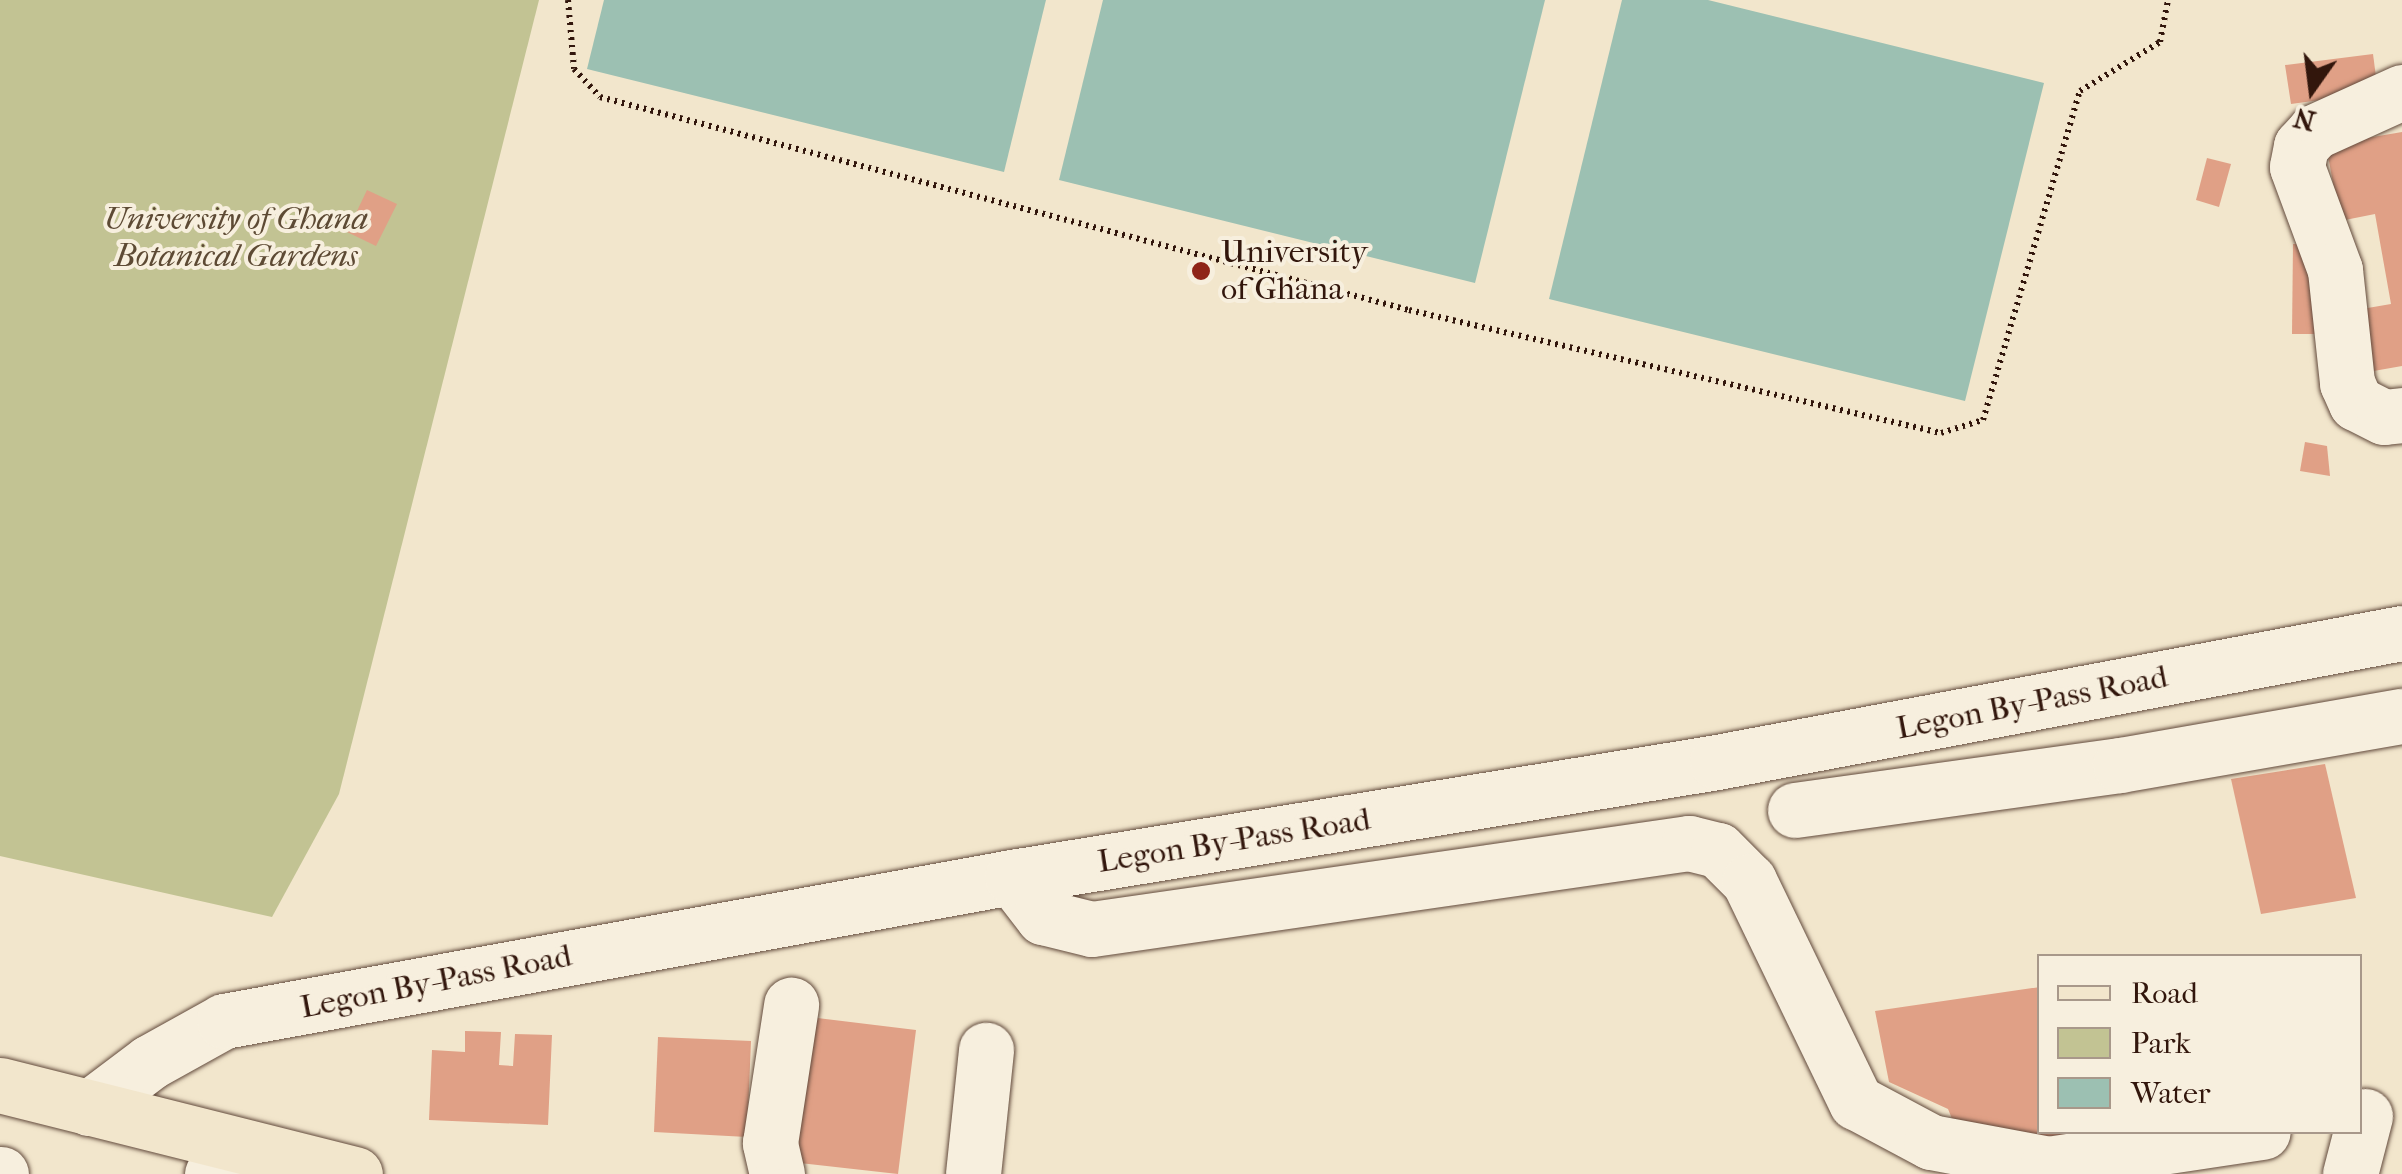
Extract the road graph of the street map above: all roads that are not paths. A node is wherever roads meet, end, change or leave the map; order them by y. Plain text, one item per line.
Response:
1 (2402, 92) edge
2 (2402, 415) edge
3 (2402, 633) edge
4 (2402, 716) edge
5 (1795, 810) dead end
6 (1012, 877) junction
7 (791, 1005) dead end
8 (986, 1050) dead end
9 (0, 1085) edge
10 (89, 1108) junction
11 (2375, 1114) edge
12 (2250, 1134) edge
13 (227, 1160) edge
14 (354, 1174) edge
15 (776, 1174) edge
16 (973, 1174) edge
17 (2350, 1174) edge

1 - 2 street
3 - 6 street, Legon By-Pass Road
4 - 5 street
6 - 10 street, Legon By-Pass Road
6 - 12 street
7 - 15 street
8 - 16 street
9 - 10 main road
10 - 13 main road
11 - 17 street
13 - 14 main road

